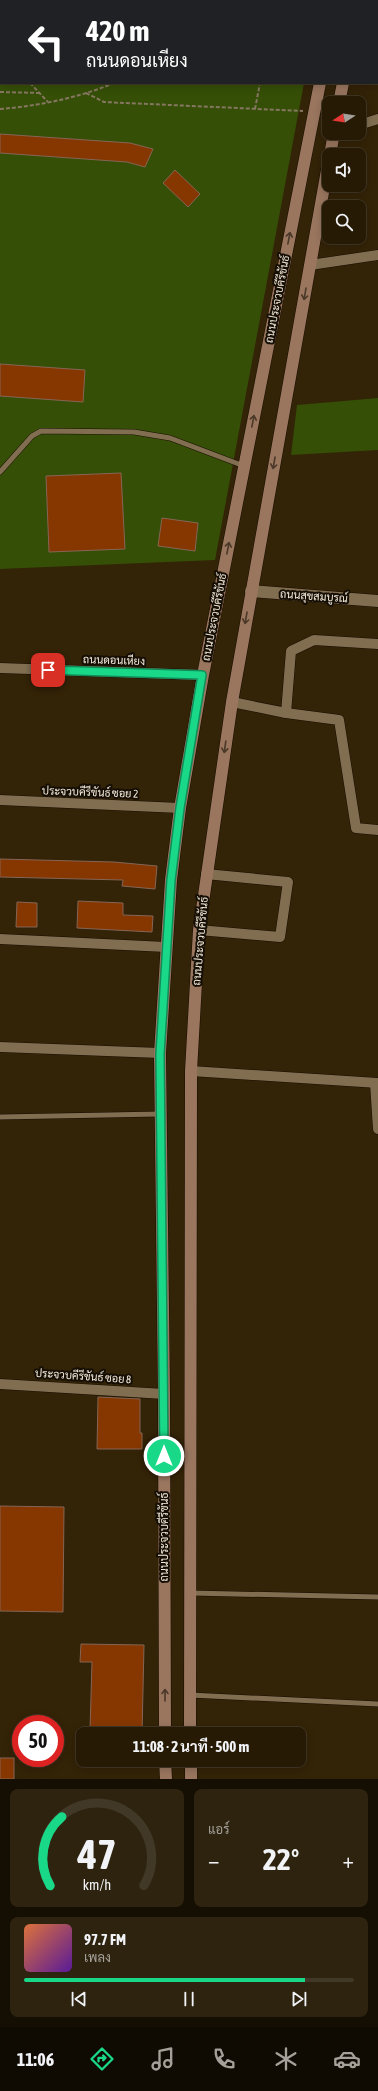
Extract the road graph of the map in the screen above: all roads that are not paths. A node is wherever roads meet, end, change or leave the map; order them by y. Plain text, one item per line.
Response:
1 (320, 84) edge
2 (343, 84) edge
3 (340, 96) edge
4 (378, 119) edge
5 (366, 123) edge
6 (323, 192) edge
7 (378, 255) edge
8 (310, 265) junction
9 (244, 466) junction
10 (0, 472) edge
11 (250, 591) junction
12 (378, 600) edge
13 (378, 644) edge
14 (0, 668) edge
15 (202, 675) junction
16 (232, 702) junction
17 (286, 713) junction
18 (0, 800) edge
19 (180, 808) junction
20 (378, 830) edge
21 (206, 874) junction
22 (199, 930) junction
23 (0, 939) edge
24 (166, 948) junction
25 (0, 1047) edge
26 (160, 1054) junction
27 (191, 1071) junction
28 (377, 1083) edge
29 (160, 1114) junction
30 (0, 1118) edge
31 (378, 1129) edge
32 (0, 1384) edge
33 (164, 1394) junction
34 (190, 1593) junction
35 (378, 1597) edge
36 (190, 1695) junction
37 (378, 1704) edge
38 (165, 1727) edge
39 (190, 1727) edge
40 (166, 1767) edge
41 (191, 1767) edge
42 (166, 1779) edge
43 (191, 1779) edge

9 -> 1 main road, ถนนประจวบคีรีขันธ์
2 - 3 main road
4 - 5 street
6 - 8 main road, ถนนประจวบคีรีขันธ์
7 - 8 street
8 -> 11 main road, ถนนประจวบคีรีขันธ์
9 - 10 lane
15 -> 9 main road, ถนนประจวบคีรีขันธ์
11 - 12 street, ถนนสุขสมบูรณ์
11 -> 16 main road, ถนนประจวบคีรีขันธ์
13 - 17 street
14 - 15 street, ถนนดอนเหียง
15 - 19 main road, ถนนประจวบคีรีขันธ์
16 - 17 street
16 -> 21 main road, ถนนประจวบคีรีขันธ์
17 - 20 street
18 - 19 street, ประจวบคีรีขันธ์ ซอย 2
19 - 24 main road, ถนนประจวบคีรีขันธ์
21 - 22 main road, ถนนประจวบคีรีขันธ์
21 - 22 street
22 - 27 main road, ถนนประจวบคีรีขันธ์
23 - 24 street
24 - 26 main road, ถนนประจวบคีรีขันธ์
25 - 26 street
26 - 29 main road, ถนนประจวบคีรีขันธ์
27 - 28 street
27 - 34 main road, ถนนประจวบคีรีขันธ์
28 - 31 street
29 - 30 lane
29 - 33 main road, ถนนประจวบคีรีขันธ์
32 - 33 street, ประจวบคีรีขันธ์ ซอย 8
38 -> 33 main road, ถนนประจวบคีรีขันธ์
34 - 35 lane
34 - 36 main road, ถนนประจวบคีรีขันธ์
36 - 37 lane
36 - 39 main road, ถนนประจวบคีรีขันธ์
40 - 42 main road
41 - 43 main road

